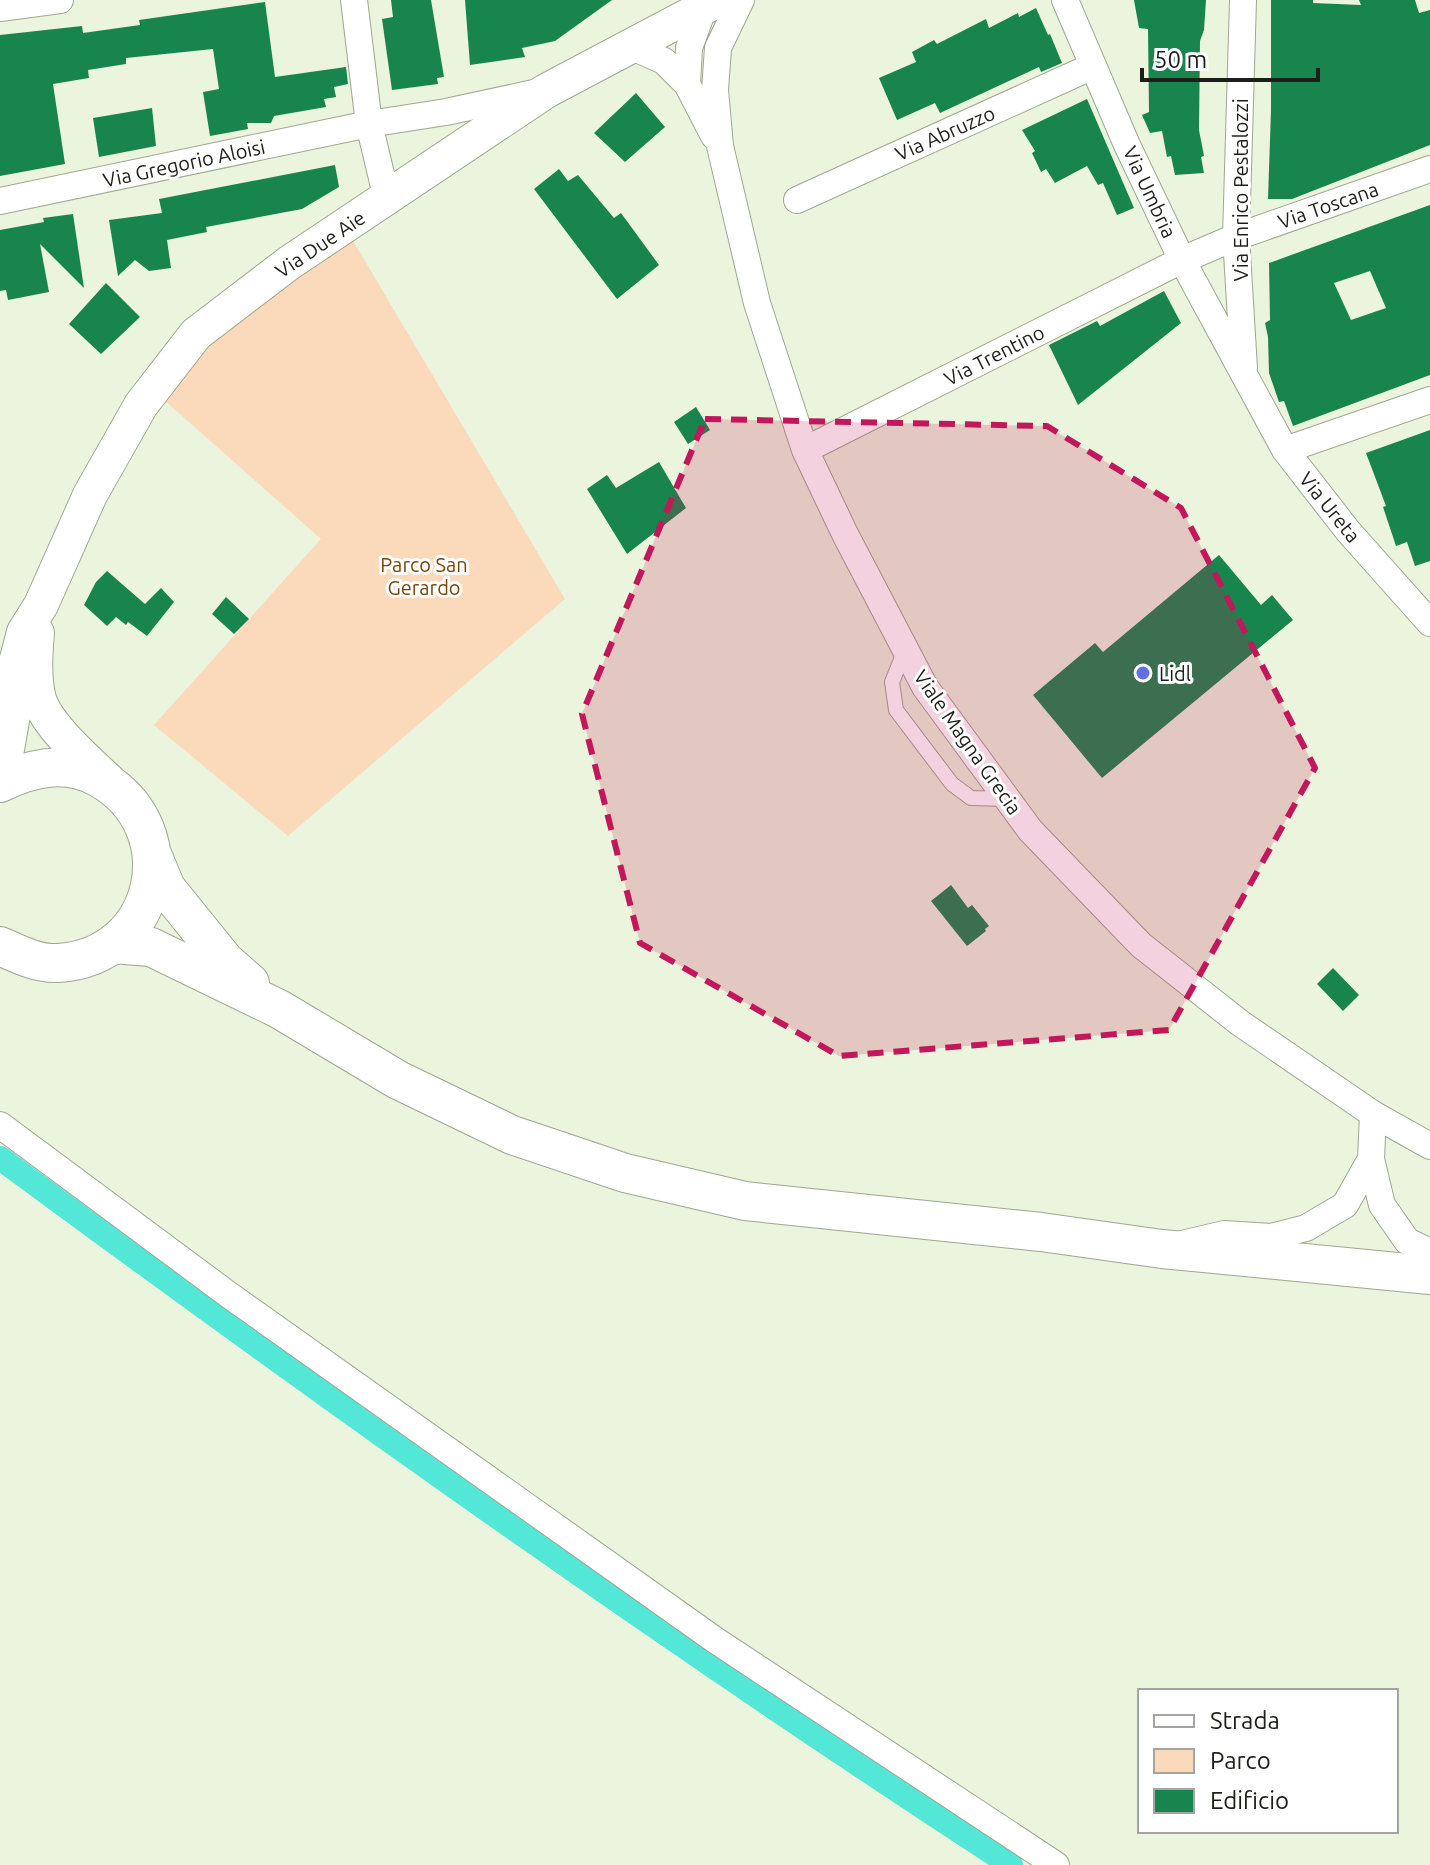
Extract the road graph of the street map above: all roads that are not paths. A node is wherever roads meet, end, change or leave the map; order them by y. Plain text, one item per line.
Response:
1 (60, 0) edge
2 (354, 0) edge
3 (741, 0) edge
4 (1065, 0) edge
5 (1243, 0) edge
6 (708, 2) edge
7 (0, 8) edge
8 (630, 46) junction
9 (718, 48) junction
10 (1093, 66) junction
11 (687, 84) junction
12 (546, 91) junction
13 (369, 124) junction
14 (720, 146) junction
15 (1430, 169) edge
16 (387, 199) junction
17 (797, 200) dead end
18 (0, 201) edge
19 (1236, 237) junction
20 (1182, 260) junction
21 (1245, 379) junction
22 (1430, 400) edge
23 (805, 450) junction
24 (1285, 450) junction
25 (41, 605) junction
26 (1430, 623) edge
27 (905, 649) junction
28 (6, 698) edge
29 (0, 783) edge
30 (115, 787) junction
31 (1008, 799) junction
32 (152, 854) junction
33 (113, 944) junction
34 (0, 946) edge
35 (279, 1009) junction
36 (1373, 1114) junction
37 (0, 1125) edge
38 (1430, 1146) edge
39 (1371, 1159) junction
40 (1162, 1249) junction
41 (1430, 1252) edge
42 (1430, 1275) edge
43 (1056, 1865) edge

1 - 7 street
2 - 13 street
3 - 9 street, Viale Magna Grecia
4 - 10 street, Via Umbria
5 - 19 street, Via Enrico Pestalozzi
6 - 8 street, Via Due Aie
6 - 9 street, Viale Magna Grecia
6 - 11 street
8 - 11 street, Viale Magna Grecia
8 - 12 street, Via Due Aie
9 - 14 street, Viale Magna Grecia
10 - 17 street, Via Abruzzo
10 - 20 street, Via Umbria
11 - 14 street, Viale Magna Grecia
12 - 13 street, Via Gregorio Aloisi
12 - 16 street, Via Due Aie
13 - 16 street
13 - 18 street, Via Gregorio Aloisi
14 - 23 street, Viale Magna Grecia
15 - 19 street, Via Toscana
16 - 25 street, Via Due Aie
19 - 20 street, Via Toscana
19 - 21 street, Via Enrico Pestalozzi
20 - 21 street, Via Umbria
20 - 23 street, Via Trentino
21 - 24 street, Via Ureta
22 - 24 street
23 - 27 street, Viale Magna Grecia
24 - 26 street, Via Ureta
25 - 28 street, Via Due Aie
25 - 30 street, Via Due Aie
27 - 31 street, Viale Magna Grecia
27 - 31 lane
28 - 29 street, Via Due Aie
29 - 30 main road
30 - 32 main road
31 - 36 street, Viale Magna Grecia
32 - 33 main road
32 - 35 main road
33 - 34 main road
33 - 35 main road
35 - 40 main road
36 - 38 street, Viale Magna Grecia
36 - 39 street
37 - 43 street
39 - 40 street
39 - 41 street
40 - 42 main road

